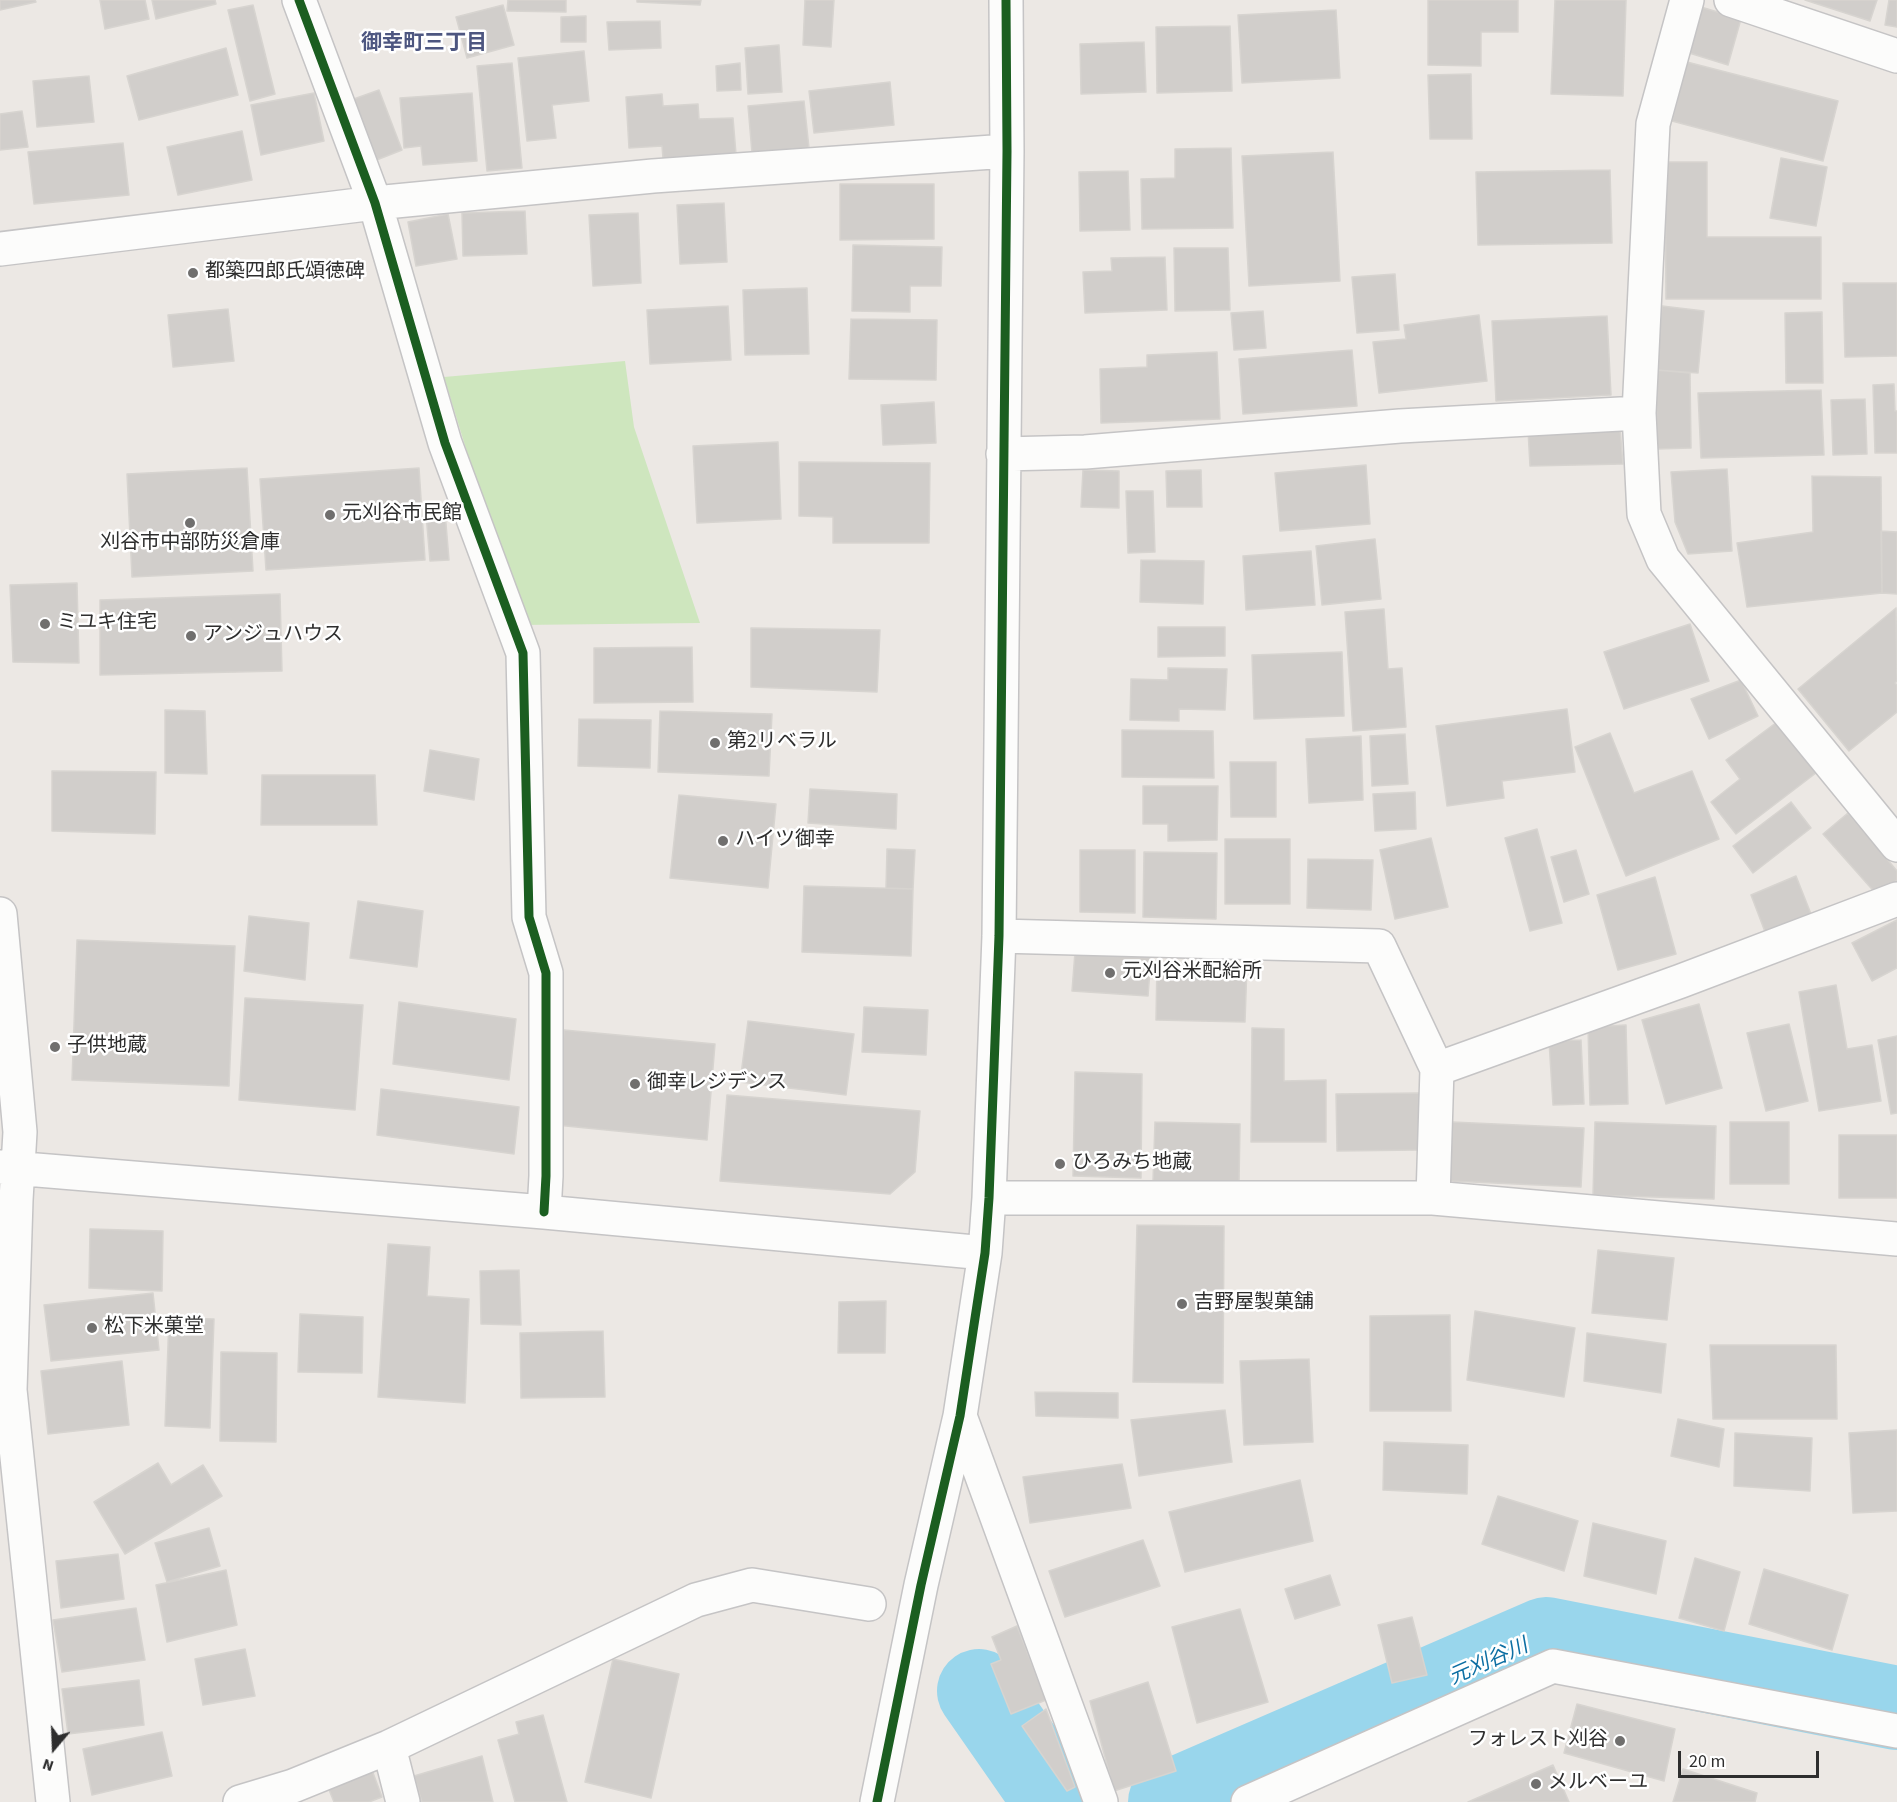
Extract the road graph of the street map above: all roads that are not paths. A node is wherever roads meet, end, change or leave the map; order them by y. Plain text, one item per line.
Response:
1 (299, 0) edge
2 (1006, 0) edge
3 (1687, 0) edge
4 (1731, 0) edge
5 (1897, 56) edge
6 (1006, 151) junction
7 (375, 203) junction
8 (0, 249) edge
9 (1639, 413) junction
10 (1003, 454) junction
11 (1897, 845) edge
12 (1897, 899) edge
13 (0, 914) edge
14 (999, 936) junction
15 (1437, 1069) junction
16 (9, 1167) edge
17 (989, 1198) junction
18 (1433, 1198) junction
19 (544, 1212) junction
20 (1897, 1239) edge
21 (986, 1253) junction
22 (5, 1391) edge
23 (960, 1416) junction
24 (869, 1604) dead end
25 (1897, 1731) edge
26 (389, 1747) junction
27 (52, 1802) edge
28 (240, 1802) edge
29 (404, 1802) edge
30 (877, 1802) edge
31 (1101, 1802) edge
32 (1248, 1802) edge

1 - 7 street
2 - 6 street
3 - 9 street
4 - 5 street
6 - 7 street
6 - 10 street
7 - 8 street
7 - 19 street
9 - 10 street
9 - 11 street
10 - 14 street
12 - 15 street
13 - 16 street
14 - 15 street
14 - 17 street
15 - 18 street
16 - 19 street
16 - 22 street
17 - 18 street
17 - 21 street
18 - 20 street
19 - 21 street
21 - 23 street
22 - 27 street
23 - 30 street
23 - 31 street
24 - 26 street
25 - 32 street
26 - 28 street
26 - 29 street

